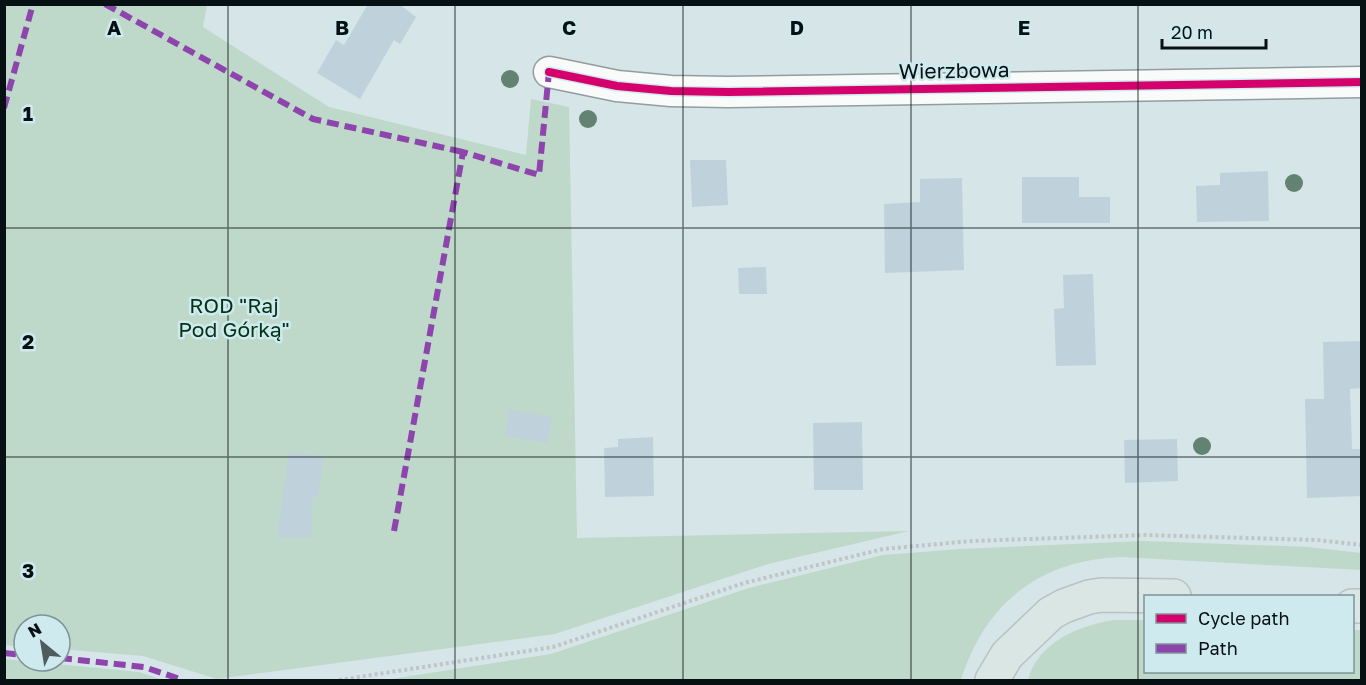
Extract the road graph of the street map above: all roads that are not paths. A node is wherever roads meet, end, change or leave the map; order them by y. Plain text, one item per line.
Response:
1 (549, 72) dead end
2 (1362, 82) edge
3 (1144, 596) edge
4 (1025, 638) junction
5 (992, 681) edge
6 (1006, 681) edge

1 - 2 street, Wierzbowa
3 - 4 main road
4 - 5 main road
4 - 6 main road

